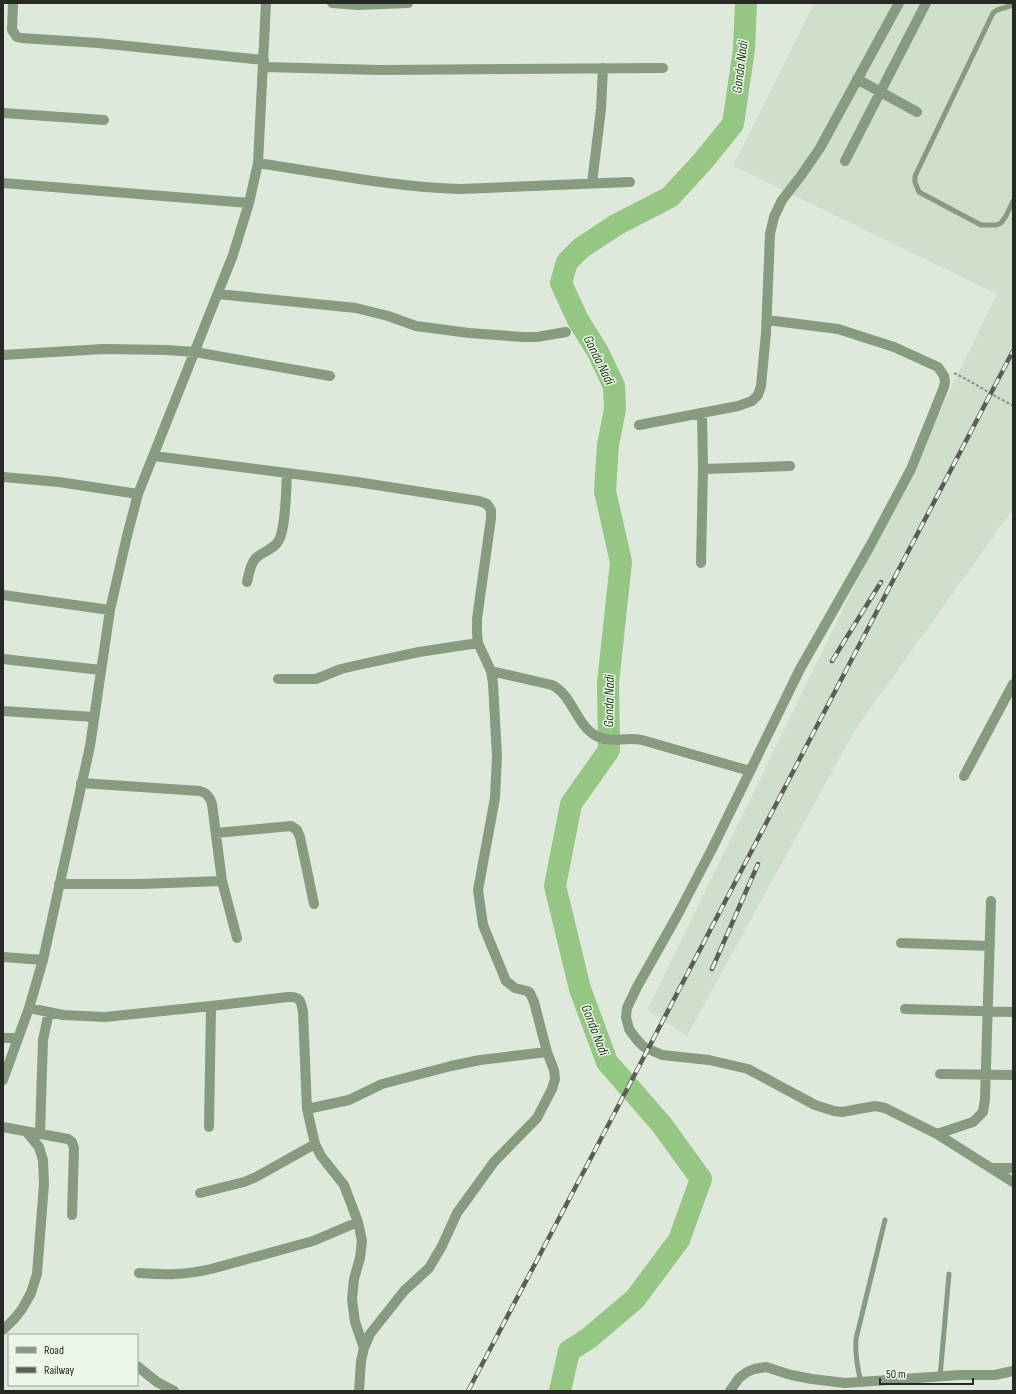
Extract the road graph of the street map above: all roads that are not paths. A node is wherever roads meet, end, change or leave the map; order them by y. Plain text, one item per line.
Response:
1 (13, 3) edge
2 (266, 3) edge
3 (332, 3) edge
4 (408, 3) edge
5 (899, 3) edge
6 (926, 3) edge
7 (1013, 5) edge
8 (264, 63) junction
9 (603, 68) junction
10 (663, 68) dead end
11 (857, 79) junction
12 (881, 92) junction
13 (917, 112) dead end
14 (3, 113) edge
15 (104, 120) dead end
16 (845, 162) dead end
17 (258, 163) junction
18 (630, 182) dead end
19 (3, 183) edge
20 (592, 183) junction
21 (1013, 201) edge
22 (249, 203) junction
23 (218, 294) junction
24 (767, 320) junction
25 (566, 332) dead end
26 (196, 352) junction
27 (3, 355) edge
28 (330, 376) dead end
29 (702, 413) junction
30 (639, 426) dead end
31 (154, 456) junction
32 (790, 466) dead end
33 (703, 469) junction
34 (287, 473) junction
35 (3, 477) edge
36 (138, 494) junction
37 (700, 563) dead end
38 (247, 582) dead end
39 (3, 595) edge
40 (110, 610) junction
41 (478, 643) junction
42 (3, 659) edge
43 (102, 670) junction
44 (491, 671) junction
45 (278, 679) dead end
46 (1013, 684) edge
47 (3, 712) edge
48 (94, 717) junction
49 (750, 771) junction
50 (964, 776) dead end
51 (81, 783) junction
52 (216, 833) junction
53 (222, 881) junction
54 (59, 884) junction
55 (991, 901) dead end
56 (314, 904) dead end
57 (237, 938) dead end
58 (901, 942) dead end
59 (990, 946) junction
60 (3, 957) edge
61 (43, 960) junction
62 (211, 1006) junction
63 (29, 1008) junction
64 (906, 1009) dead end
65 (988, 1011) junction
66 (49, 1012) junction
67 (1013, 1012) edge
68 (3, 1038) edge
69 (18, 1038) junction
70 (547, 1052) junction
71 (940, 1074) dead end
72 (986, 1075) junction
73 (1013, 1075) edge
74 (3, 1080) edge
75 (307, 1109) junction
76 (3, 1127) edge
77 (210, 1127) dead end
78 (26, 1131) junction
79 (40, 1134) junction
80 (937, 1134) junction
81 (315, 1144) junction
82 (991, 1168) junction
83 (1013, 1168) edge
84 (1013, 1182) edge
85 (200, 1193) dead end
86 (72, 1214) dead end
87 (885, 1220) dead end
88 (358, 1222) junction
89 (139, 1273) dead end
90 (949, 1274) dead end
91 (3, 1330) edge
92 (364, 1348) junction
93 (138, 1367) edge
94 (1013, 1371) edge
95 (940, 1376) junction
96 (861, 1382) junction
97 (174, 1391) edge
98 (359, 1391) edge
99 (730, 1391) edge

1 - 8 street
2 - 8 street
3 - 4 street
5 - 11 street
6 - 12 street
7 - 21 lane
8 - 9 street
8 - 17 street
9 - 10 street
9 - 20 street
11 - 12 street
11 - 24 street
12 - 13 street
12 - 16 street
14 - 15 street
17 - 20 street
17 - 22 street
18 - 20 street
19 - 22 street
22 - 23 street
23 - 25 street
23 - 26 street
24 - 29 street
24 - 49 street
26 - 27 street
26 - 28 street
26 - 31 street
29 - 30 street
29 - 33 street
31 - 34 street
31 - 36 street
32 - 33 street
33 - 37 street
34 - 38 street
34 - 41 street
35 - 36 street
36 - 40 street
39 - 40 street
40 - 43 street
41 - 44 street
41 - 45 street
42 - 43 street
43 - 48 street
44 - 49 street
44 - 70 street
46 - 50 street
47 - 48 street
48 - 51 street
49 - 80 street
51 - 52 street
51 - 54 street
52 - 53 street
52 - 56 street
53 - 54 street
53 - 57 street
54 - 61 street
55 - 59 street
58 - 59 street
59 - 65 street
60 - 61 street
61 - 63 street
62 - 66 street
62 - 75 street
62 - 77 street
63 - 66 street
63 - 69 street
64 - 65 street
65 - 67 street
65 - 72 street
66 - 79 street
68 - 69 street
69 - 74 street
70 - 75 street
70 - 92 street
71 - 72 street
72 - 73 street
72 - 80 street
75 - 81 street
76 - 78 street
78 - 79 street
78 - 91 street
79 - 86 street
80 - 82 street
81 - 85 street
81 - 88 street
82 - 83 street
82 - 84 street
87 - 96 lane
88 - 89 street
88 - 92 street
90 - 95 lane
92 - 98 street
93 - 97 street
94 - 95 street
95 - 96 street
96 - 99 street

